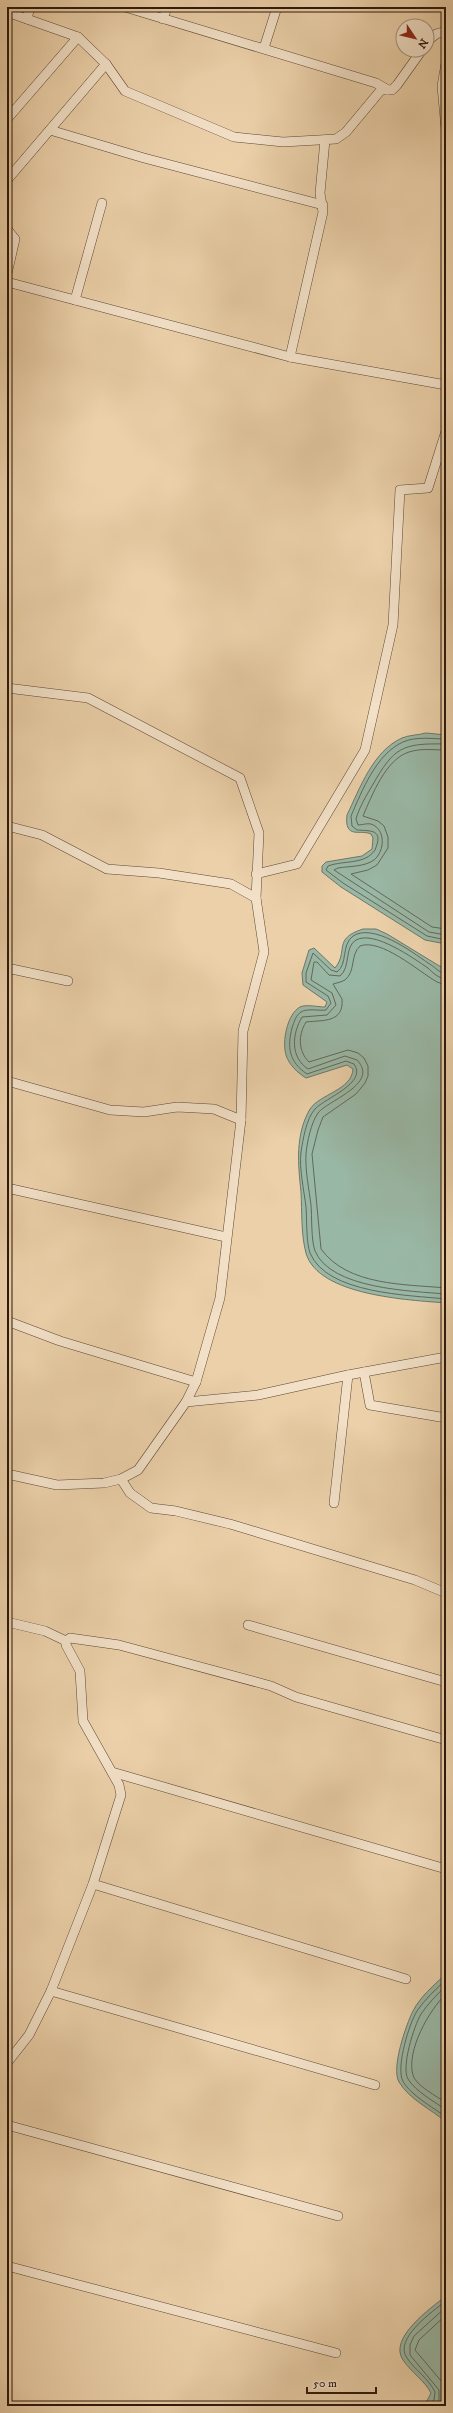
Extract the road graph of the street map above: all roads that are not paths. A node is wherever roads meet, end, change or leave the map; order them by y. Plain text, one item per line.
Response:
1 (30, 7) edge
2 (125, 7) edge
3 (167, 7) edge
4 (277, 7) edge
5 (7, 12) edge
6 (27, 19) junction
7 (163, 19) junction
8 (446, 31) edge
9 (435, 35) edge
10 (78, 37) junction
11 (264, 48) junction
12 (416, 58) edge
13 (446, 63) edge
14 (106, 64) junction
15 (388, 90) junction
16 (444, 100) edge
17 (7, 119) edge
18 (446, 129) edge
19 (50, 130) junction
20 (325, 140) junction
21 (7, 180) edge
22 (102, 204) dead end
23 (323, 205) junction
24 (7, 229) edge
25 (7, 274) edge
26 (7, 282) edge
27 (75, 300) junction
28 (290, 357) junction
29 (446, 385) edge
30 (446, 431) edge
31 (7, 688) edge
32 (7, 826) edge
33 (256, 874) junction
34 (256, 898) junction
35 (7, 968) edge
36 (68, 981) dead end
37 (7, 1081) edge
38 (241, 1120) junction
39 (7, 1188) edge
40 (226, 1237) junction
41 (7, 1321) edge
42 (446, 1358) edge
43 (364, 1372) junction
44 (348, 1375) junction
45 (196, 1382) junction
46 (186, 1402) junction
47 (446, 1418) edge
48 (7, 1474) edge
49 (121, 1479) junction
50 (334, 1503) dead end
51 (446, 1593) edge
52 (7, 1622) edge
53 (248, 1625) dead end
54 (66, 1641) junction
55 (446, 1682) edge
56 (446, 1740) edge
57 (112, 1772) junction
58 (446, 1869) edge
59 (93, 1884) junction
60 (406, 1979) dead end
61 (51, 1991) junction
62 (7, 2063) edge
63 (375, 2085) dead end
64 (7, 2126) edge
65 (338, 2216) dead end
66 (7, 2266) edge
67 (336, 2353) dead end

1 - 6 street
2 - 7 street
3 - 7 street
4 - 11 street
5 - 6 street
6 - 10 street
7 - 11 street
8 - 9 street
10 - 14 street
10 - 17 street
11 - 15 street
12 - 15 street
13 - 16 street
14 - 19 street
14 - 20 street
15 - 20 street
16 - 18 street
19 - 21 street
19 - 23 street
20 - 23 street
22 - 27 street
23 - 28 street
24 - 25 street
26 - 27 street
27 - 28 street
28 - 29 street
30 - 33 street
31 - 33 street
32 - 34 street
33 - 34 street
34 - 38 street
35 - 36 street
37 - 38 street
38 - 40 street
39 - 40 street
40 - 45 street
41 - 45 street
42 - 43 street
43 - 44 street
43 - 47 street
44 - 46 street
44 - 50 street
45 - 46 street
46 - 49 street
48 - 49 street
49 - 51 street
52 - 54 street
53 - 55 street
54 - 56 street
54 - 57 street
57 - 58 street
57 - 59 street
59 - 60 street
59 - 61 street
61 - 62 street
61 - 63 street
64 - 65 street
66 - 67 street

